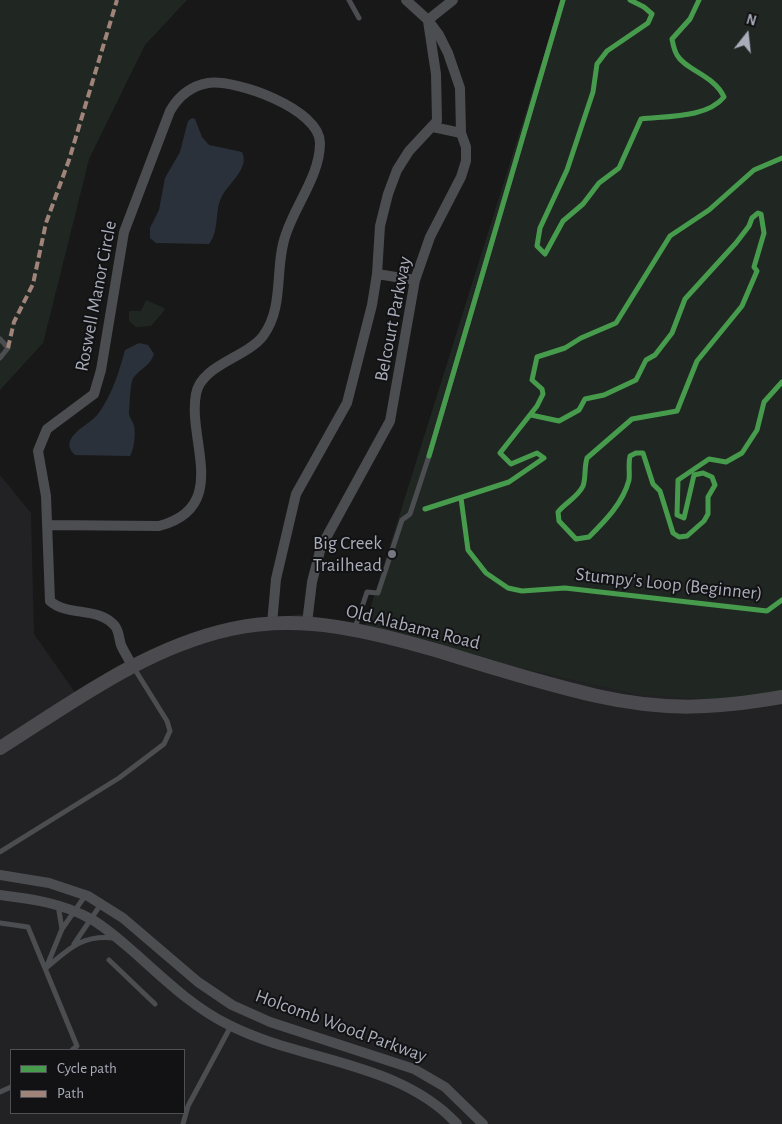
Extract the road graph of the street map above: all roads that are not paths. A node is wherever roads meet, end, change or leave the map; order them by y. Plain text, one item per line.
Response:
1 (350, 0) edge
2 (406, 0) edge
3 (454, 0) edge
4 (563, 0) edge
5 (359, 18) dead end
6 (428, 20) junction
7 (447, 52) junction
8 (433, 55) junction
9 (433, 127) junction
10 (461, 133) junction
11 (377, 274) junction
12 (415, 280) junction
13 (0, 339) edge
14 (0, 358) edge
15 (47, 525) junction
16 (307, 623) junction
17 (272, 624) junction
18 (355, 628) junction
19 (132, 666) junction
20 (782, 697) edge
21 (0, 748) edge
22 (0, 852) edge
23 (0, 875) edge
24 (0, 895) edge
25 (85, 895) junction
26 (102, 904) junction
27 (58, 905) junction
28 (75, 912) junction
29 (92, 920) junction
30 (0, 923) edge
31 (62, 930) junction
32 (117, 938) junction
33 (74, 945) junction
34 (109, 960) dead end
35 (46, 968) junction
36 (155, 1004) dead end
37 (231, 1026) junction
38 (73, 1049) edge
39 (183, 1124) edge
40 (457, 1124) edge
41 (483, 1124) edge

1 - 5 lane
2 - 6 street, Belcourt Parkway
3 - 6 street
4 - 18 lane
6 - 7 street, Belcourt Parkway
6 - 8 street
7 - 8 street
7 - 10 street, Belcourt Parkway
8 - 9 street
9 - 10 street
9 - 11 street, Belcourt Parkway
10 - 12 street, Belcourt Parkway
11 - 12 street
11 - 17 street, Belcourt Parkway
12 - 16 street, Belcourt Parkway
13 - 14 lane
15 - 15 street, Roswell Manor Circle
15 - 19 street, Roswell Manor Circle
16 - 17 main road, Old Alabama Road
16 - 18 main road, Old Alabama Road
17 - 19 main road, Old Alabama Road
18 - 20 main road, Old Alabama Road
19 - 21 main road, Old Alabama Road
19 - 22 lane
23 - 25 street, Holcomb Wood Parkway
24 - 27 street, Holcomb Wood Parkway
25 - 26 street, Holcomb Wood Parkway
25 - 28 lane
26 - 29 lane
26 - 41 street, Holcomb Wood Parkway
27 - 28 street, Holcomb Wood Parkway
27 - 31 lane
28 - 29 street, Holcomb Wood Parkway
28 - 31 lane
29 - 32 street, Holcomb Wood Parkway
29 - 33 lane
30 - 35 lane
31 - 35 lane
32 - 33 lane
32 - 37 street, Holcomb Wood Parkway
33 - 35 lane
34 - 36 lane
35 - 38 lane
37 - 39 lane
37 - 40 street, Holcomb Wood Parkway

